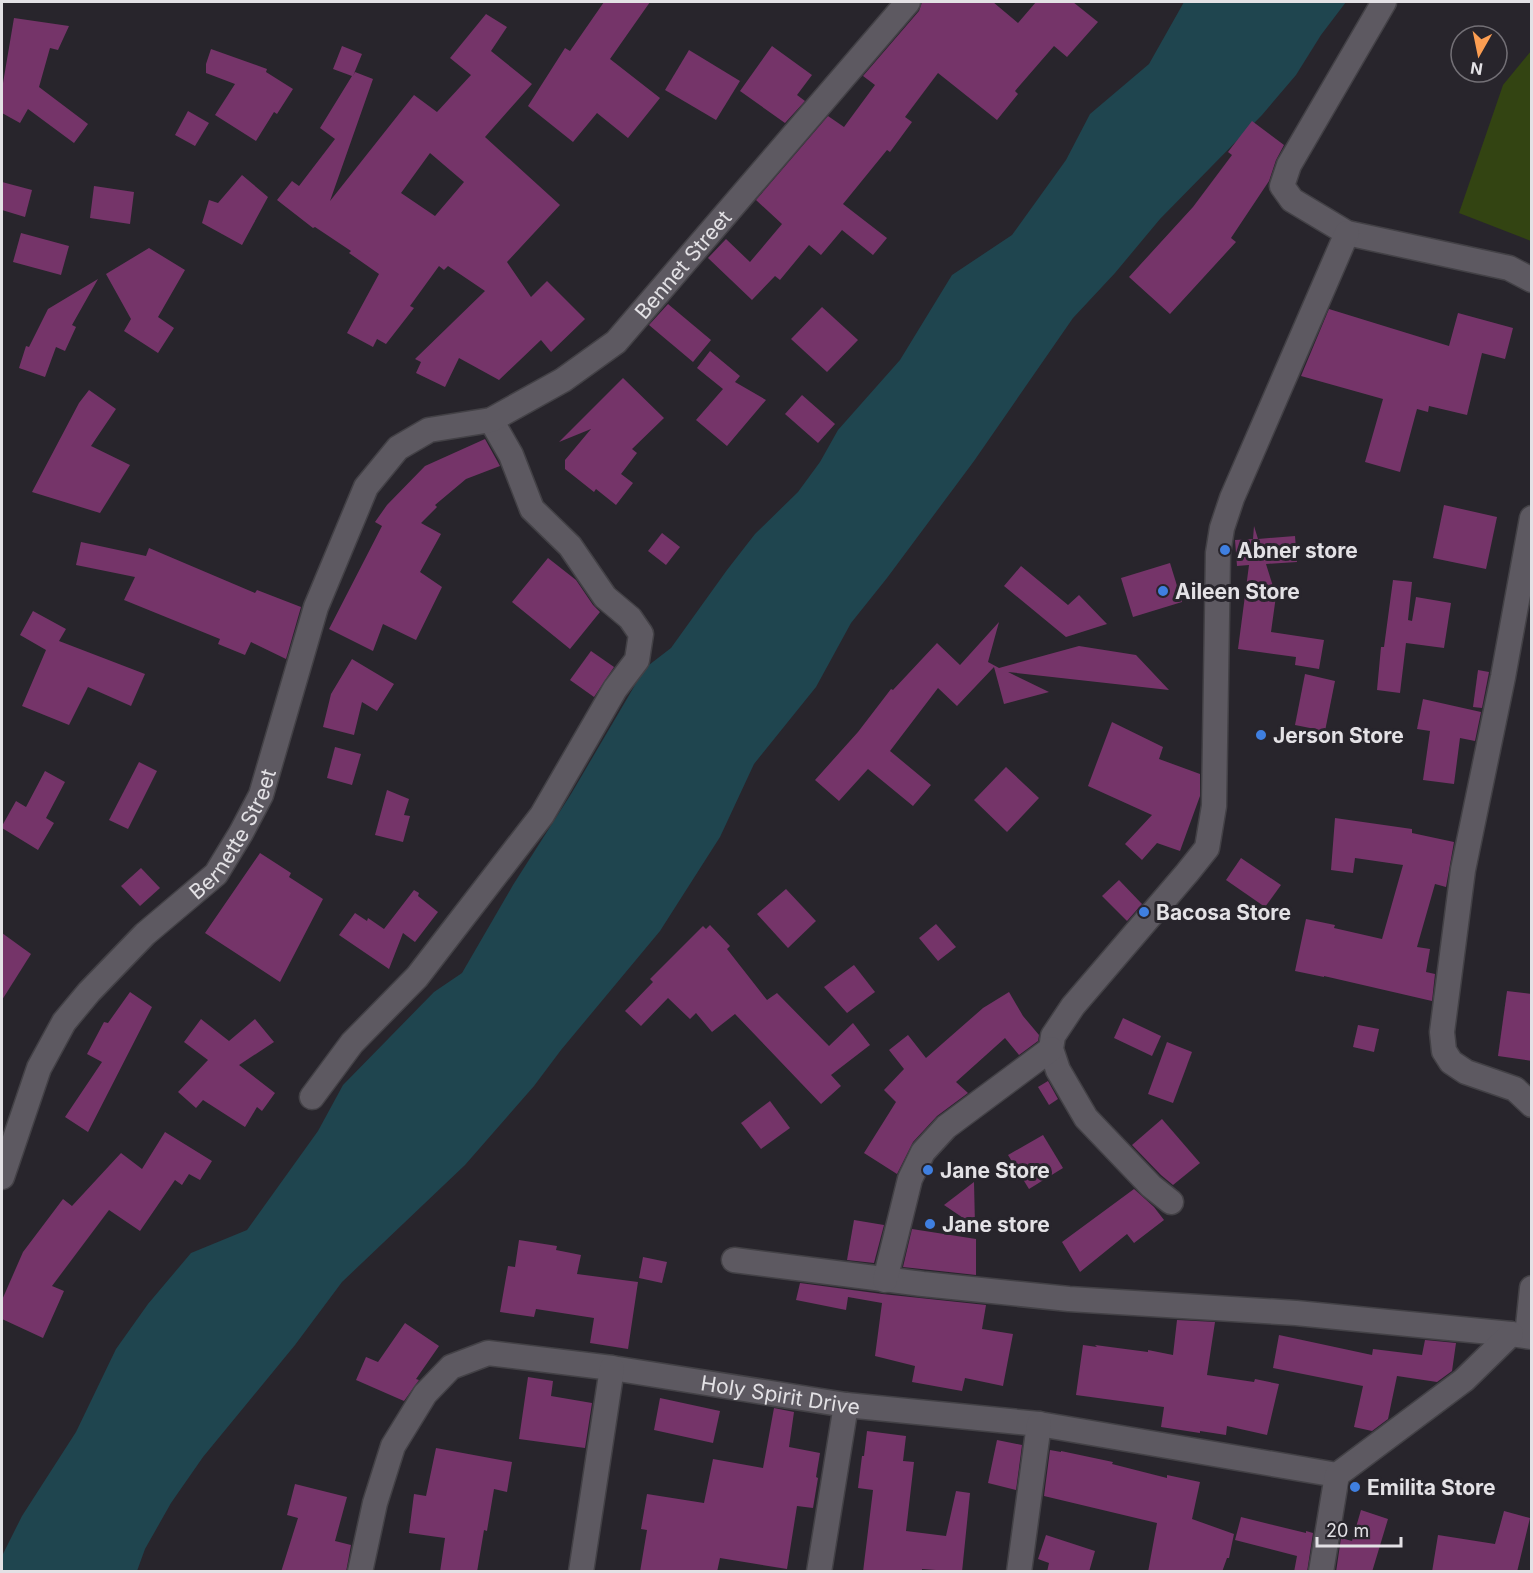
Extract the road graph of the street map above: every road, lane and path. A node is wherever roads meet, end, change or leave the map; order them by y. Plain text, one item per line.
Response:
1 (908, 2) edge
2 (1384, 2) edge
3 (1347, 233) junction
4 (1532, 280) edge
5 (491, 420) junction
6 (398, 448) joint
7 (1532, 518) edge
8 (1051, 1049) junction
9 (312, 1097) dead end
10 (1532, 1105) edge
11 (2, 1177) edge
12 (1171, 1202) dead end
13 (734, 1260) dead end
14 (885, 1280) junction
15 (1532, 1288) edge
16 (1523, 1336) edge
17 (612, 1368) junction
18 (846, 1405) junction
19 (1039, 1424) junction
20 (1337, 1475) junction
21 (360, 1572) edge
22 (581, 1572) edge
23 (819, 1572) edge
24 (1019, 1572) edge
25 (1320, 1572) edge

1 - 5 street, Bennet Street
2 - 3 street
3 - 4 street
3 - 8 street
5 - 6 street, Bennet Street
5 - 9 street
6 - 11 street, Bernette Street
7 - 10 street
8 - 12 street
8 - 14 street
13 - 14 street
14 - 16 street
15 - 16 street
16 - 20 street
17 - 18 street, Holy Spirit Drive
17 - 21 street, Holy Spirit Drive
17 - 22 street
18 - 19 street, Holy Spirit Drive
18 - 23 street
19 - 20 street, Holy Spirit Drive
19 - 24 street
20 - 25 street

